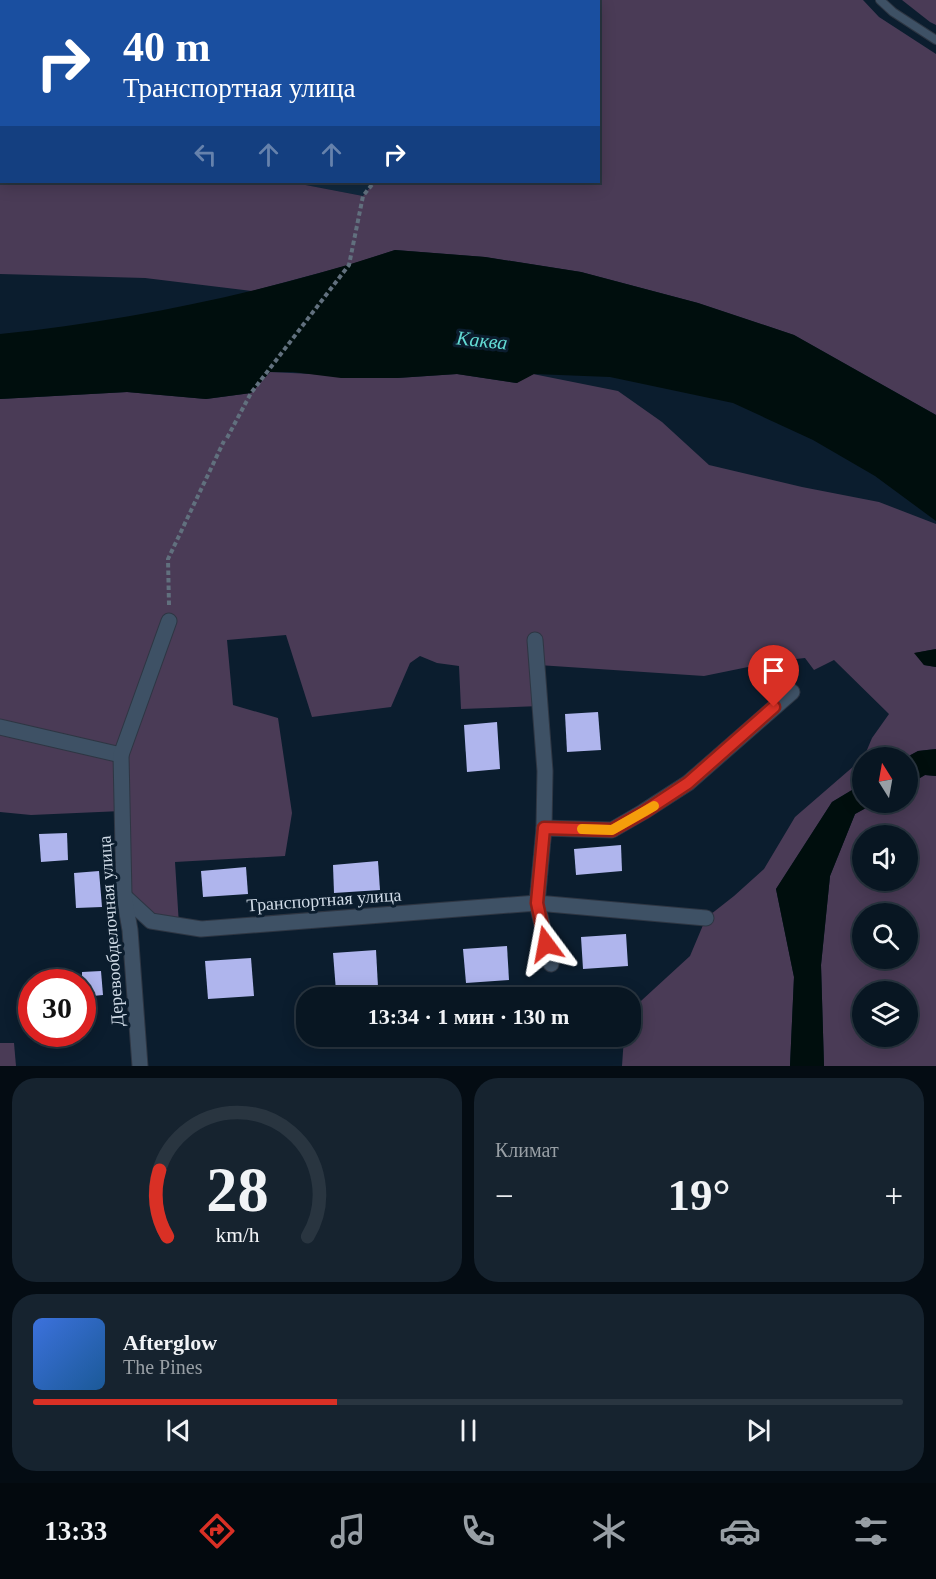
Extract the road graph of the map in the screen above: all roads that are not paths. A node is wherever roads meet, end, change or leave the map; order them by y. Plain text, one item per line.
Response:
1 (880, 0) edge
2 (936, 40) edge
3 (169, 621) road end
4 (536, 640) dead end
5 (792, 692) dead end
6 (0, 727) edge
7 (121, 755) junction
8 (544, 828) junction
9 (124, 896) junction
10 (537, 903) junction
11 (706, 918) dead end
12 (551, 964) dead end
13 (140, 1066) edge

1 - 2 lane
3 - 7 street, Деревообделочная улица
4 - 8 street
5 - 8 street
6 - 7 street
7 - 9 street, Деревообделочная улица
8 - 10 street
9 - 10 street, Транспортная улица
9 - 13 street, Деревообделочная улица
10 - 11 street, Транспортная улица
10 - 12 street

